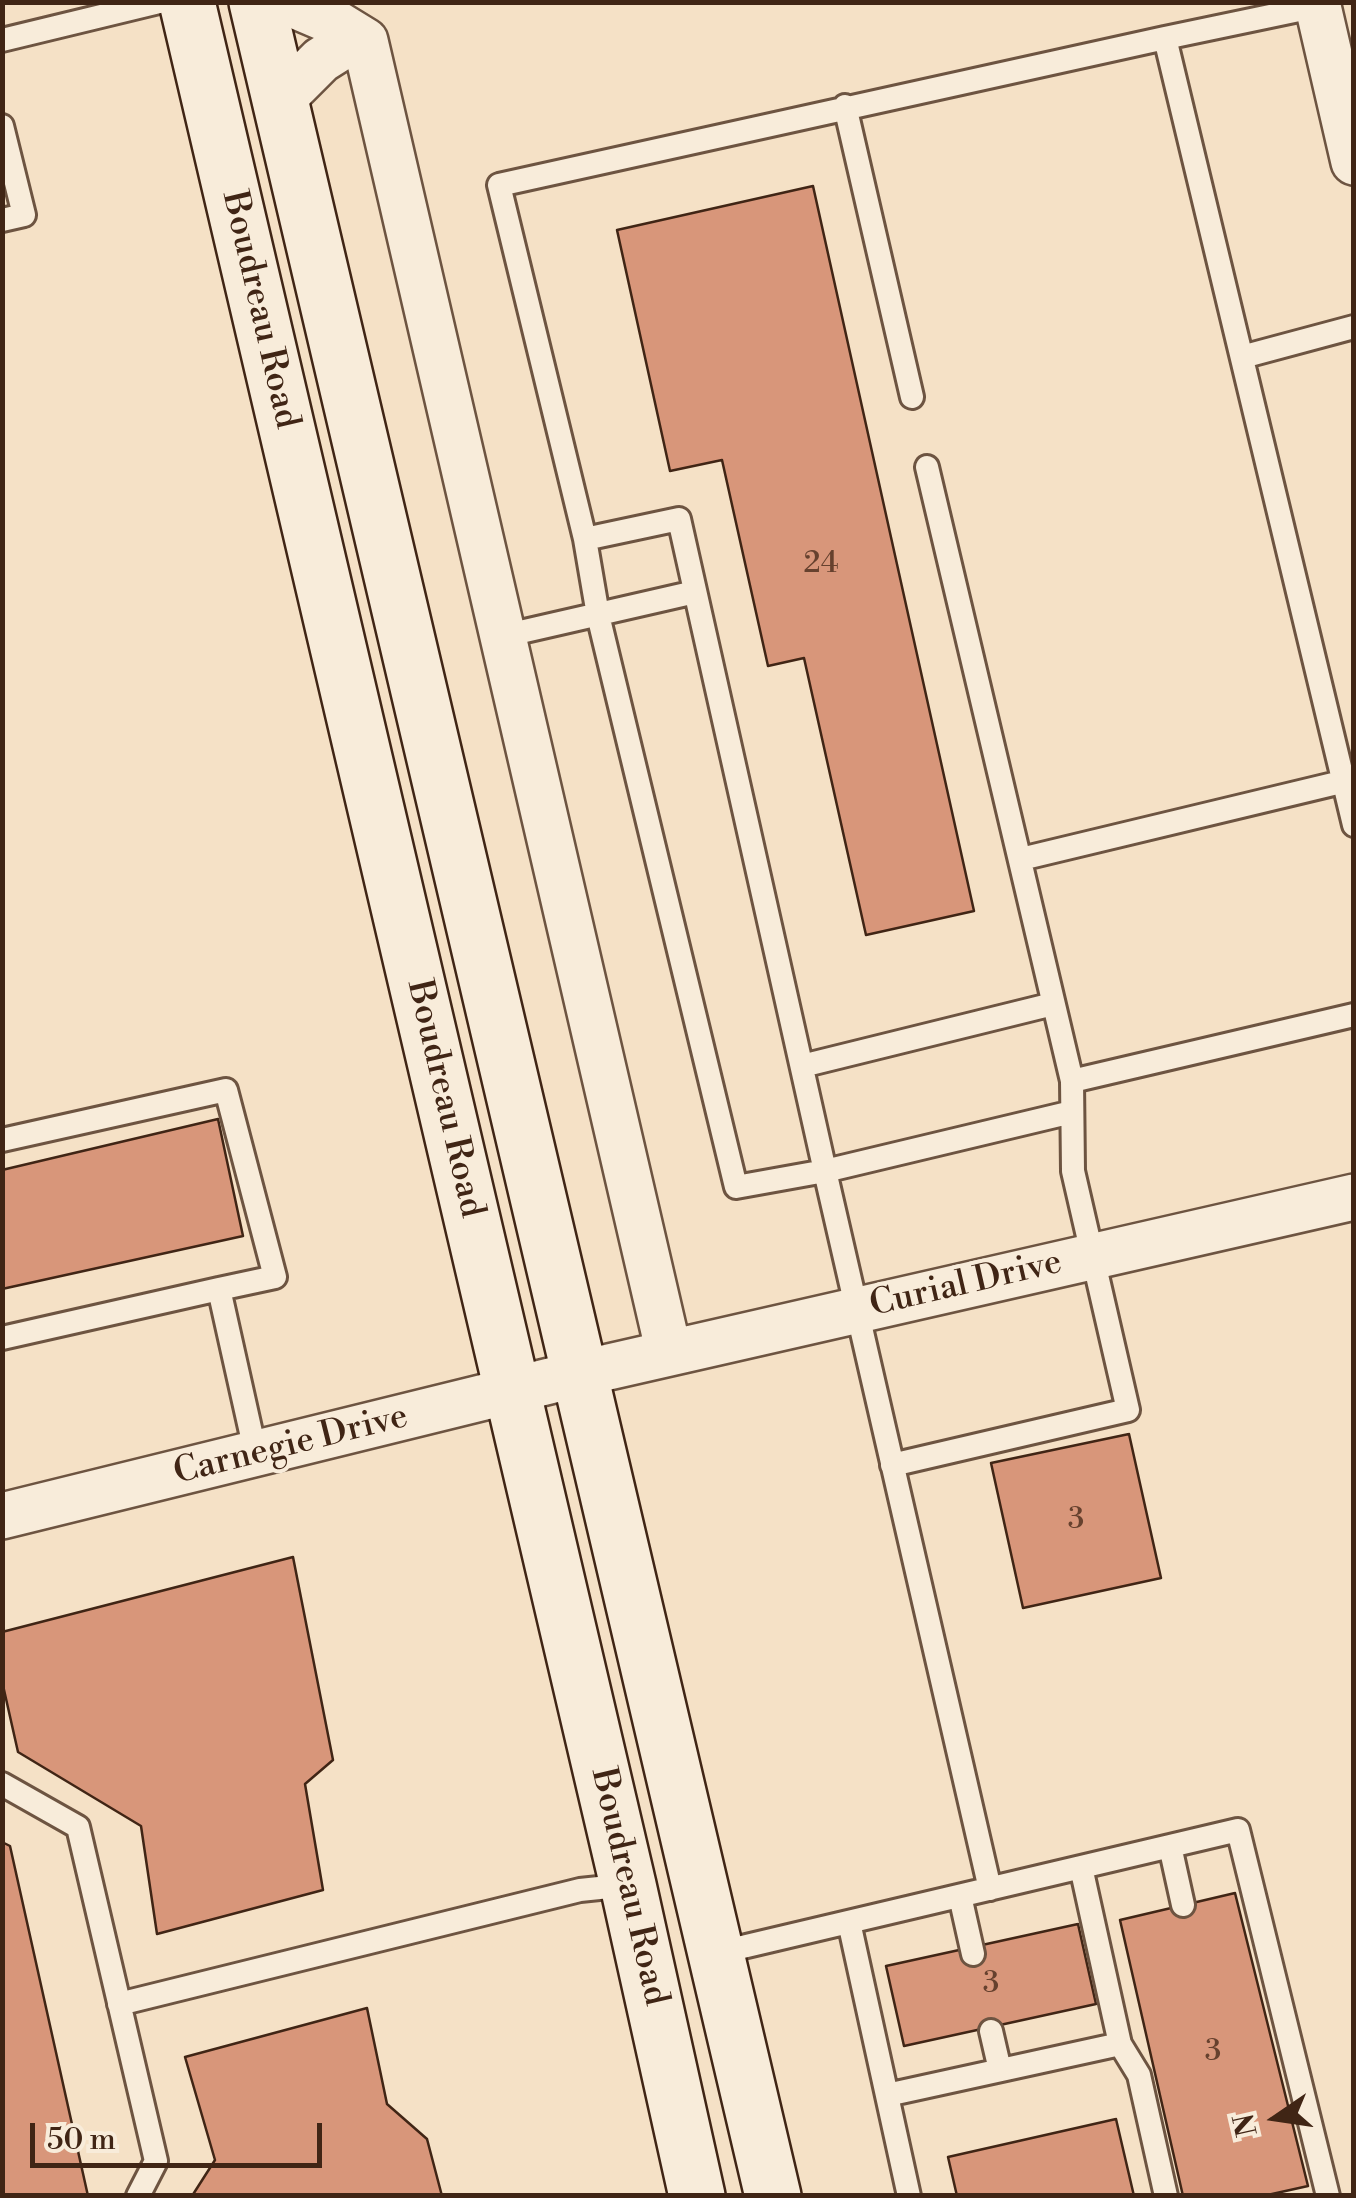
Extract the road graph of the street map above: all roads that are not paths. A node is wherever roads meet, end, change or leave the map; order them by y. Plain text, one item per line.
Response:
1 (159, 2) edge
2 (187, 2) edge
3 (257, 2) edge
4 (287, 2) edge
5 (1318, 4) edge
6 (1165, 38) junction
7 (2, 40) edge
8 (365, 41) junction
9 (280, 101) junction
10 (846, 106) junction
11 (2, 126) edge
12 (1354, 162) edge
13 (2, 220) edge
14 (1354, 328) edge
15 (1242, 357) junction
16 (912, 398) dead end
17 (927, 467) dead end
18 (585, 538) junction
19 (695, 592) junction
20 (598, 614) junction
21 (503, 636) junction
22 (1349, 780) edge
23 (1354, 825) edge
24 (1020, 859) junction
25 (1053, 1004) junction
26 (1354, 1015) edge
27 (802, 1066) junction
28 (1072, 1081) junction
29 (1072, 1112) junction
30 (2, 1140) edge
31 (825, 1171) junction
32 (1354, 1197) edge
33 (1092, 1256) junction
34 (219, 1289) junction
35 (856, 1310) junction
36 (2, 1338) edge
37 (669, 1352) junction
38 (578, 1374) junction
39 (512, 1390) junction
40 (256, 1455) junction
41 (892, 1465) junction
42 (2, 1516) edge
43 (2, 1784) edge
44 (1170, 1846) junction
45 (1081, 1867) junction
46 (628, 1885) junction
47 (990, 1889) junction
48 (960, 1896) junction
49 (1183, 1904) dead end
50 (849, 1922) junction
51 (716, 1953) junction
52 (974, 1954) dead end
53 (119, 2004) junction
54 (991, 2031) dead end
55 (1120, 2044) junction
56 (1000, 2070) junction
57 (886, 2095) junction
58 (138, 2196) edge
59 (698, 2196) edge
60 (773, 2196) edge
61 (909, 2196) edge
62 (1166, 2196) edge
63 (1328, 2196) edge

1 - 7 lane
2 - 39 main road, Boudreau Road
3 - 9 main road, Boudreau Road
4 - 8 street
5 - 6 lane
5 - 12 street
6 - 10 lane
6 - 15 lane
8 - 9 street
8 - 21 street
9 - 38 main road, Boudreau Road
10 - 16 lane
10 - 18 lane
11 - 13 lane
14 - 15 lane
15 - 22 lane
17 - 24 lane
18 - 19 lane
18 - 20 lane
19 - 20 lane
19 - 27 lane
20 - 21 lane
20 - 31 lane
21 - 37 street
22 - 23 lane
22 - 24 lane
24 - 25 lane
25 - 27 lane
25 - 28 lane
26 - 28 lane
27 - 31 lane
28 - 29 lane
29 - 31 lane
29 - 33 lane
30 - 34 lane
31 - 35 lane
32 - 33 street, Curial Drive
33 - 35 street, Curial Drive
33 - 41 lane
34 - 36 lane
34 - 40 lane
35 - 37 street, Curial Drive
35 - 41 lane
37 - 38 street, Curial Drive
38 - 39 street, Carnegie Drive
38 - 51 main road, Boudreau Road
39 - 40 street, Carnegie Drive
39 - 46 main road, Boudreau Road
40 - 42 street, Carnegie Drive
41 - 47 lane
43 - 53 lane
44 - 45 lane
44 - 49 lane
44 - 63 lane
45 - 47 lane
45 - 55 lane
46 - 53 lane
46 - 59 main road, Boudreau Road
47 - 48 lane
48 - 50 lane
48 - 52 lane
50 - 51 lane
50 - 57 lane
51 - 60 main road, Boudreau Road
53 - 58 lane
54 - 56 lane
55 - 56 lane
55 - 62 lane
56 - 57 lane
57 - 61 lane

